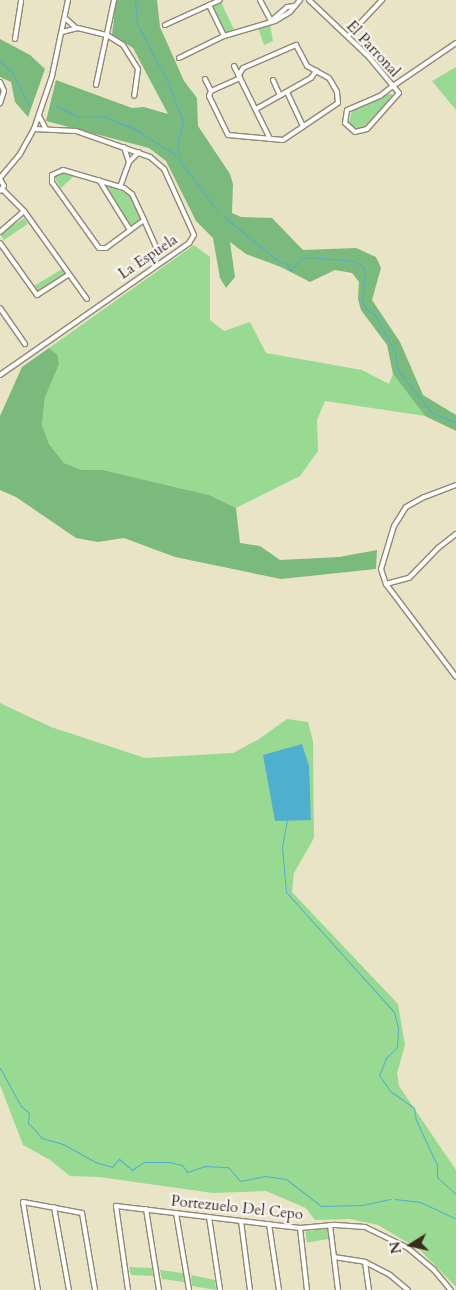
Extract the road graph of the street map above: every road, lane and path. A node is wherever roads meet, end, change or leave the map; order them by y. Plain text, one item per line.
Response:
1 (21, 0) edge
2 (68, 0) edge
3 (114, 0) edge
4 (220, 0) edge
5 (260, 0) edge
6 (300, 0) edge
7 (309, 0) edge
8 (382, 0) edge
9 (209, 5) junction
10 (65, 18) junction
11 (271, 21) junction
12 (165, 25) dead end
13 (76, 28) junction
14 (62, 32) junction
15 (107, 35) junction
16 (224, 36) junction
17 (348, 36) junction
18 (15, 39) dead end
19 (456, 42) edge
20 (179, 58) dead end
21 (234, 66) dead end
22 (316, 71) junction
23 (240, 76) junction
24 (205, 79) dead end
25 (273, 80) dead end
26 (0, 82) edge
27 (96, 84) dead end
28 (393, 86) junction
29 (211, 91) junction
30 (287, 92) junction
31 (134, 96) dead end
32 (280, 96) junction
33 (0, 103) edge
34 (338, 103) junction
35 (256, 109) junction
36 (347, 110) junction
37 (39, 116) junction
38 (303, 127) junction
39 (34, 129) junction
40 (48, 130) junction
41 (270, 139) junction
42 (124, 147) junction
43 (139, 152) junction
44 (128, 162) junction
45 (0, 178) edge
46 (99, 180) junction
47 (120, 187) junction
48 (1, 190) edge
49 (24, 211) junction
50 (144, 220) junction
51 (130, 230) junction
52 (0, 232) edge
53 (0, 243) edge
54 (157, 249) dead end
55 (69, 274) junction
56 (87, 299) dead end
57 (0, 308) edge
58 (6, 316) junction
59 (0, 321) edge
60 (25, 344) dead end
61 (0, 375) edge
62 (456, 485) edge
63 (456, 534) edge
64 (386, 584) junction
65 (456, 677) edge
66 (54, 1207) junction
67 (146, 1209) junction
68 (176, 1213) junction
69 (209, 1217) junction
70 (241, 1221) junction
71 (270, 1224) junction
72 (330, 1225) junction
73 (300, 1228) junction
74 (334, 1257) junction
75 (366, 1262) junction
76 (38, 1290) edge
77 (69, 1290) edge
78 (95, 1290) edge
79 (128, 1290) edge
80 (159, 1290) edge
81 (190, 1290) edge
82 (220, 1290) edge
83 (250, 1290) edge
84 (279, 1290) edge
85 (307, 1290) edge
86 (338, 1290) edge
87 (369, 1290) edge
88 (408, 1290) edge
89 (451, 1290) edge

1 - 18 street
2 - 10 street
3 - 15 street
4 - 9 street
5 - 11 street
6 - 11 street
7 - 17 street, El Parronal
8 - 17 street
9 - 12 street
9 - 16 street
10 - 13 street
10 - 14 street
11 - 16 street
13 - 14 street
13 - 15 street
14 - 37 street
15 - 27 street
15 - 31 street
16 - 20 street
17 - 28 street, El Parronal
19 - 28 street
21 - 23 street
22 - 23 street
22 - 30 street
22 - 34 street
23 - 29 street
23 - 35 street
24 - 29 street
25 - 32 street
26 - 33 street
28 - 36 street
28 - 36 street, El Parronal
29 - 41 street
30 - 32 street
30 - 38 street
32 - 35 street
34 - 36 street
34 - 38 street
35 - 41 street
37 - 39 street
37 - 40 street
38 - 41 street
39 - 40 street, La Espuela
39 - 45 street
40 - 42 street, La Espuela
42 - 43 street, La Espuela
42 - 44 street
43 - 44 street
43 - 61 street, La Espuela
44 - 47 street
45 - 48 street
46 - 47 street
46 - 51 street
46 - 51 street
47 - 50 street
48 - 49 street
49 - 52 street
49 - 55 street
50 - 51 street
50 - 54 street
53 - 55 street
55 - 56 street
57 - 58 street
58 - 59 street
58 - 60 street
62 - 64 street
63 - 64 street
64 - 65 street
66 - 76 street
66 - 77 street
66 - 78 street
67 - 68 street, Portezuelo Del Cepo
67 - 79 street, Portezuelo Del Cepo
67 - 80 street
68 - 69 street, Portezuelo Del Cepo
68 - 81 street
69 - 70 street, Portezuelo Del Cepo
69 - 82 street
70 - 71 street, Portezuelo Del Cepo
70 - 83 street
71 - 73 street, Portezuelo Del Cepo
71 - 84 street
72 - 73 street, Portezuelo Del Cepo
72 - 74 street
72 - 89 street, Portezuelo Del Cepo
73 - 85 street
74 - 75 street
74 - 86 street
75 - 87 street
75 - 88 street

